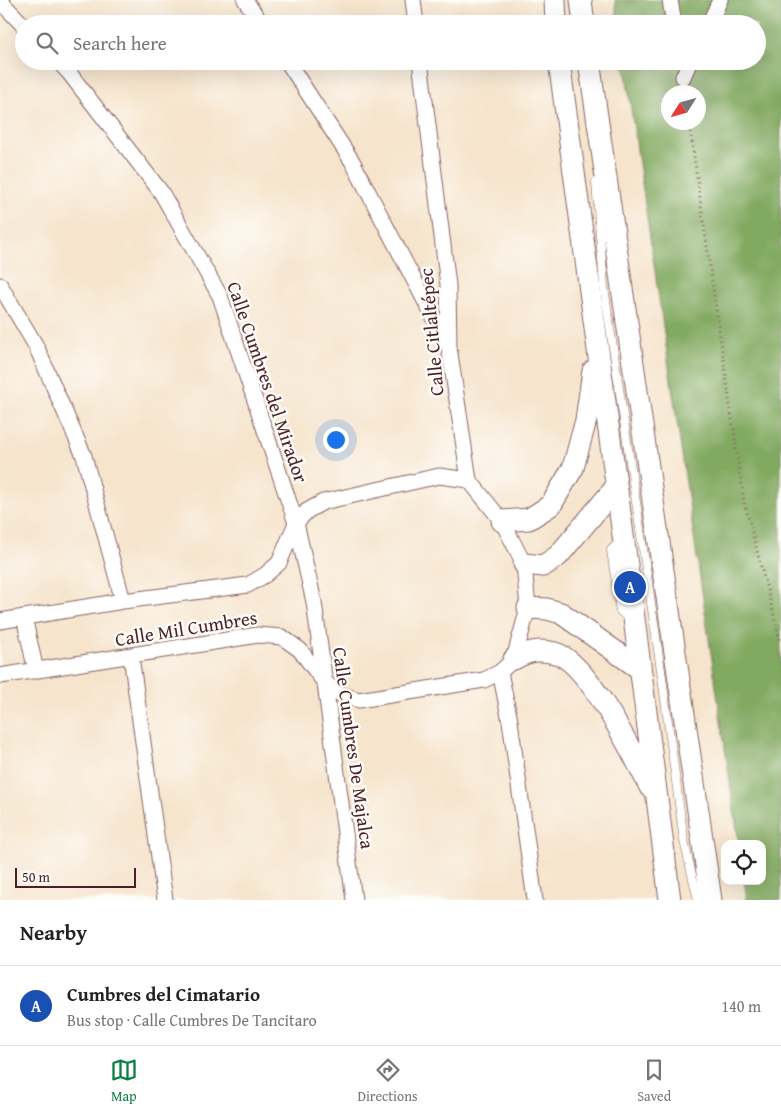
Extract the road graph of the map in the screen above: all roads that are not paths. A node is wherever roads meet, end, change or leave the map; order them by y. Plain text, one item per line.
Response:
1 (245, 0) edge
2 (413, 0) edge
3 (555, 0) edge
4 (581, 0) edge
5 (670, 0) edge
6 (720, 0) edge
7 (0, 1) edge
8 (256, 15) edge
9 (415, 15) edge
10 (556, 15) edge
11 (583, 15) edge
12 (672, 15) edge
13 (713, 15) edge
14 (15, 17) edge
15 (66, 70) edge
16 (293, 70) edge
17 (421, 70) edge
18 (560, 70) edge
19 (589, 70) edge
20 (589, 70) edge
21 (682, 70) edge
22 (686, 70) edge
23 (595, 159) dead end
24 (596, 169) dead end
25 (0, 285) edge
26 (596, 343) junction
27 (448, 346) junction
28 (469, 480) junction
29 (616, 487) junction
30 (502, 521) junction
31 (296, 523) junction
32 (525, 573) junction
33 (123, 601) junction
34 (528, 608) junction
35 (24, 617) junction
36 (0, 621) edge
37 (131, 656) junction
38 (507, 665) junction
39 (640, 670) junction
40 (36, 671) junction
41 (0, 676) edge
42 (325, 683) junction
43 (656, 802) junction
44 (166, 900) edge
45 (354, 900) edge
46 (535, 900) edge
47 (670, 900) edge
48 (698, 900) edge
49 (711, 900) edge

1 - 8 street
2 - 9 street
3 - 10 main road
4 - 11 main road
5 - 12 street
6 - 13 street
7 - 14 street
15 - 31 street, Calle Cumbres del Mirador
16 - 27 street
17 - 27 street, Calle Citlaltépec
18 - 26 main road
19 - 23 lane
20 - 49 main road
21 - 22 street
24 - 48 lane
25 - 33 street
26 - 29 main road
26 - 30 main road
27 - 28 street, Calle Citlaltépec
28 - 30 street, Calle Citlaltépec
28 - 31 street, Calle Mil Cumbres
29 - 32 main road
29 - 39 main road
30 - 32 street, Calle Citlaltépec
31 - 33 street, Calle Mil Cumbres
31 - 42 street, Calle Cumbres De Majalca
32 - 34 street
33 - 35 street, Calle Mil Cumbres
34 - 38 street
34 - 39 main road
35 - 36 street, Calle Mil Cumbres
35 - 40 street
37 - 40 street, Calle Mil Cumbres
37 - 42 street, Calle Mil Cumbres
37 - 44 street
38 - 42 street, Calle Mil Cumbres
38 - 43 main road
38 - 46 street
39 - 43 main road
40 - 41 street, Calle Mil Cumbres
42 - 45 street, Calle Cumbres De Majalca
43 - 47 main road

